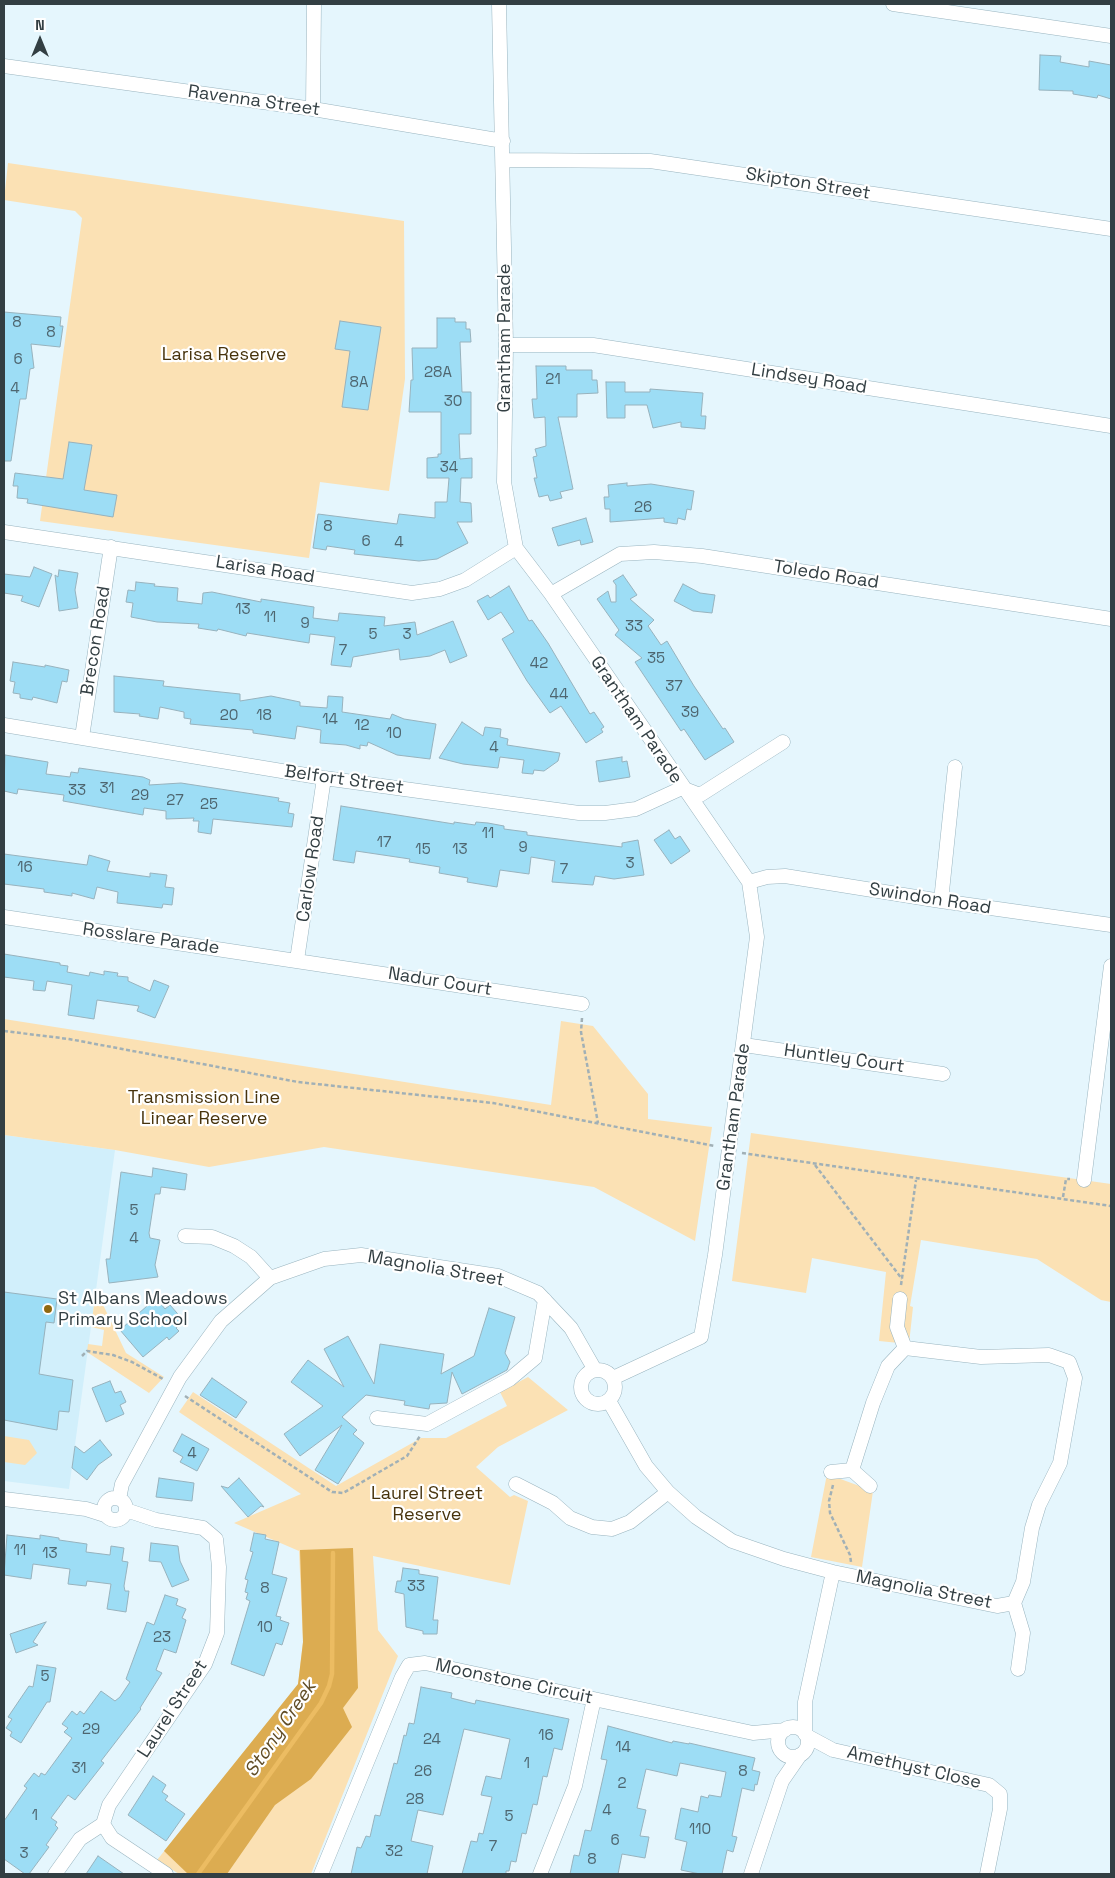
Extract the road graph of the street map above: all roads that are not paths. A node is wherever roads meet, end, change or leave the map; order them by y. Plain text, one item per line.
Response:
1 (314, 4) edge
2 (499, 4) edge
3 (893, 4) edge
4 (1111, 36) edge
5 (4, 67) edge
6 (313, 109) junction
7 (503, 141) junction
8 (503, 160) junction
9 (1111, 229) edge
10 (506, 345) junction
11 (1111, 426) edge
12 (4, 532) edge
13 (110, 546) junction
14 (516, 548) junction
15 (551, 594) junction
16 (1111, 619) edge
17 (4, 725) edge
18 (82, 736) junction
19 (783, 742) dead end
20 (955, 766) dead end
21 (324, 778) junction
22 (682, 788) junction
23 (749, 882) junction
24 (941, 901) junction
25 (4, 917) edge
26 (1111, 925) edge
27 (297, 960) junction
28 (1111, 966) edge
29 (582, 1004) road end
30 (744, 1045) junction
31 (943, 1074) dead end
32 (1084, 1180) dead end
33 (185, 1236) dead end
34 (270, 1278) junction
35 (900, 1299) road end
36 (545, 1300) junction
37 (906, 1348) junction
38 (595, 1370) junction
39 (613, 1378) junction
40 (609, 1401) junction
41 (377, 1418) dead end
42 (852, 1470) junction
43 (833, 1474) road end
44 (516, 1484) dead end
45 (870, 1486) dead end
46 (668, 1492) junction
47 (4, 1500) edge
48 (114, 1506) junction
49 (833, 1572) junction
50 (1014, 1604) junction
51 (1018, 1669) dead end
52 (594, 1699) junction
53 (805, 1702) junction
54 (786, 1729) junction
55 (753, 1733) junction
56 (806, 1735) junction
57 (780, 1748) junction
58 (833, 1750) junction
59 (802, 1754) junction
60 (782, 1781) junction
61 (102, 1824) junction
62 (55, 1874) edge
63 (166, 1874) edge
64 (321, 1874) edge
65 (540, 1874) edge
66 (752, 1874) edge
67 (987, 1874) edge

1 - 6 street
2 - 7 street, Grantham Parade
3 - 4 street
5 - 6 street, Ravenna Street
6 - 7 street, Ravenna Street
7 - 8 street, Grantham Parade
8 - 9 street, Skipton Street
8 - 10 street, Grantham Parade
10 - 11 street, Lindsey Road
10 - 14 street, Grantham Parade
12 - 13 street, Larisa Road
13 - 14 street, Larisa Road
13 - 18 street, Brecon Road
14 - 15 street, Grantham Parade
15 - 16 street, Toledo Road
15 - 22 street, Grantham Parade
17 - 18 street, Belfort Street
18 - 21 street, Belfort Street
19 - 22 street
20 - 24 street
21 - 22 street, Belfort Street
21 - 27 street, Carlow Road
22 - 23 street, Grantham Parade
23 - 24 street, Swindon Road
23 - 30 street, Grantham Parade
24 - 26 street, Swindon Road
25 - 27 street, Rosslare Parade
27 - 29 street, Nadur Court
28 - 32 street
30 - 31 street, Huntley Court
30 - 39 street, Grantham Parade
33 - 34 street
34 - 36 street, Magnolia Street
34 - 48 street, Magnolia Street
35 - 37 street
36 - 38 street, Magnolia Street
36 - 41 street
37 - 42 street
37 - 50 street, Magnolia Street
38 - 39 street
38 - 40 street
39 - 40 street
40 - 46 street, Magnolia Street
42 - 43 street
42 - 45 street
44 - 46 street
46 - 49 street, Magnolia Street
47 - 48 street, Laurel Street
48 - 61 street, Laurel Street
49 - 50 street, Magnolia Street
49 - 53 street
50 - 51 street
52 - 55 street, Moonstone Circuit
52 - 64 street, Moonstone Circuit
52 - 65 street
53 - 54 street
53 - 56 street
54 - 55 street, Moonstone Circuit
54 - 56 street
54 - 57 street
55 - 57 street, Moonstone Circuit
56 - 58 street, Amethyst Close
56 - 59 street
57 - 59 street
57 - 60 street
58 - 59 street, Amethyst Close
58 - 67 street, Amethyst Close
59 - 60 street
60 - 66 street
61 - 62 street
61 - 63 street

